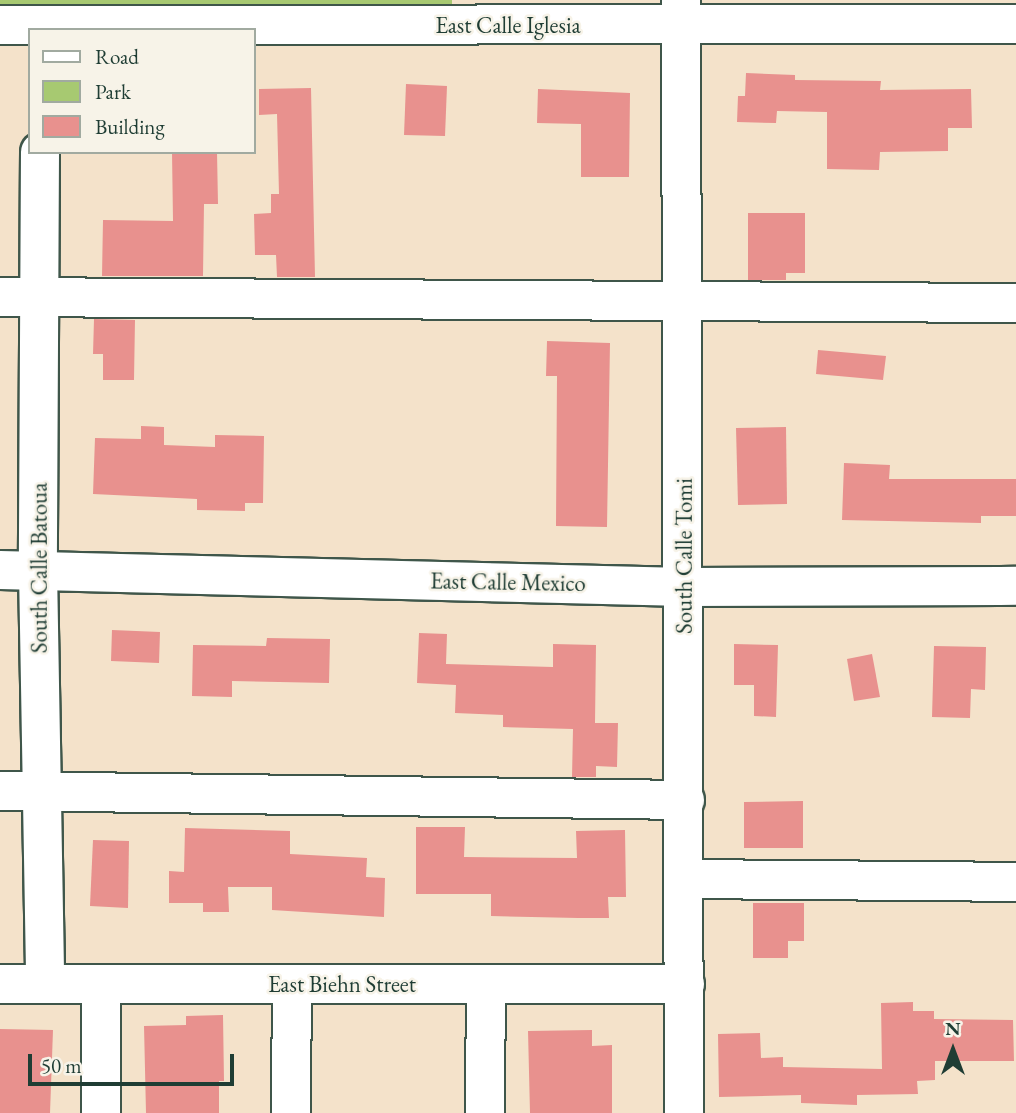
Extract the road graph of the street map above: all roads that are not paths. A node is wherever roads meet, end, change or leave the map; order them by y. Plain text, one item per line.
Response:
1 (681, 13) edge
2 (1016, 24) edge
3 (0, 25) edge
4 (41, 28) edge
5 (40, 154) edge
6 (0, 297) edge
7 (40, 298) junction
8 (682, 302) junction
9 (1016, 303) edge
10 (0, 570) edge
11 (38, 570) junction
12 (1016, 586) edge
13 (684, 587) junction
14 (0, 791) edge
15 (40, 791) junction
16 (684, 800) junction
17 (684, 879) junction
18 (1016, 882) edge
19 (0, 984) edge
20 (45, 984) junction
21 (102, 984) junction
22 (292, 984) junction
23 (486, 984) junction
24 (684, 984) junction
25 (101, 1113) edge
26 (291, 1113) edge
27 (485, 1113) edge
28 (684, 1113) edge

1 - 2 street, East Calle Iglesia
1 - 4 street, East Calle Iglesia
1 - 8 street, South Calle Tomi
3 - 4 street, East Calle Iglesia
5 - 7 street, South Calle Batoua
6 - 7 street
7 - 8 street
7 - 11 street, South Calle Batoua
8 - 9 street
8 - 13 street, South Calle Tomi
10 - 11 street, East Calle Mexico
11 - 13 street, East Calle Mexico
11 - 15 street, South Calle Batoua
12 - 13 street, East Calle Mexico
13 - 16 street, South Calle Tomi
14 - 15 street
15 - 16 street
15 - 20 street, South Calle Batoua
16 - 17 street, South Calle Tomi
17 - 18 street
17 - 24 street, South Calle Tomi
19 - 20 street, East Biehn Street
20 - 21 street, East Biehn Street
21 - 22 street, East Biehn Street
21 - 25 street
22 - 23 street, East Biehn Street
22 - 26 street
23 - 24 street, East Biehn Street
23 - 27 street
24 - 28 street, South Calle Tomi

